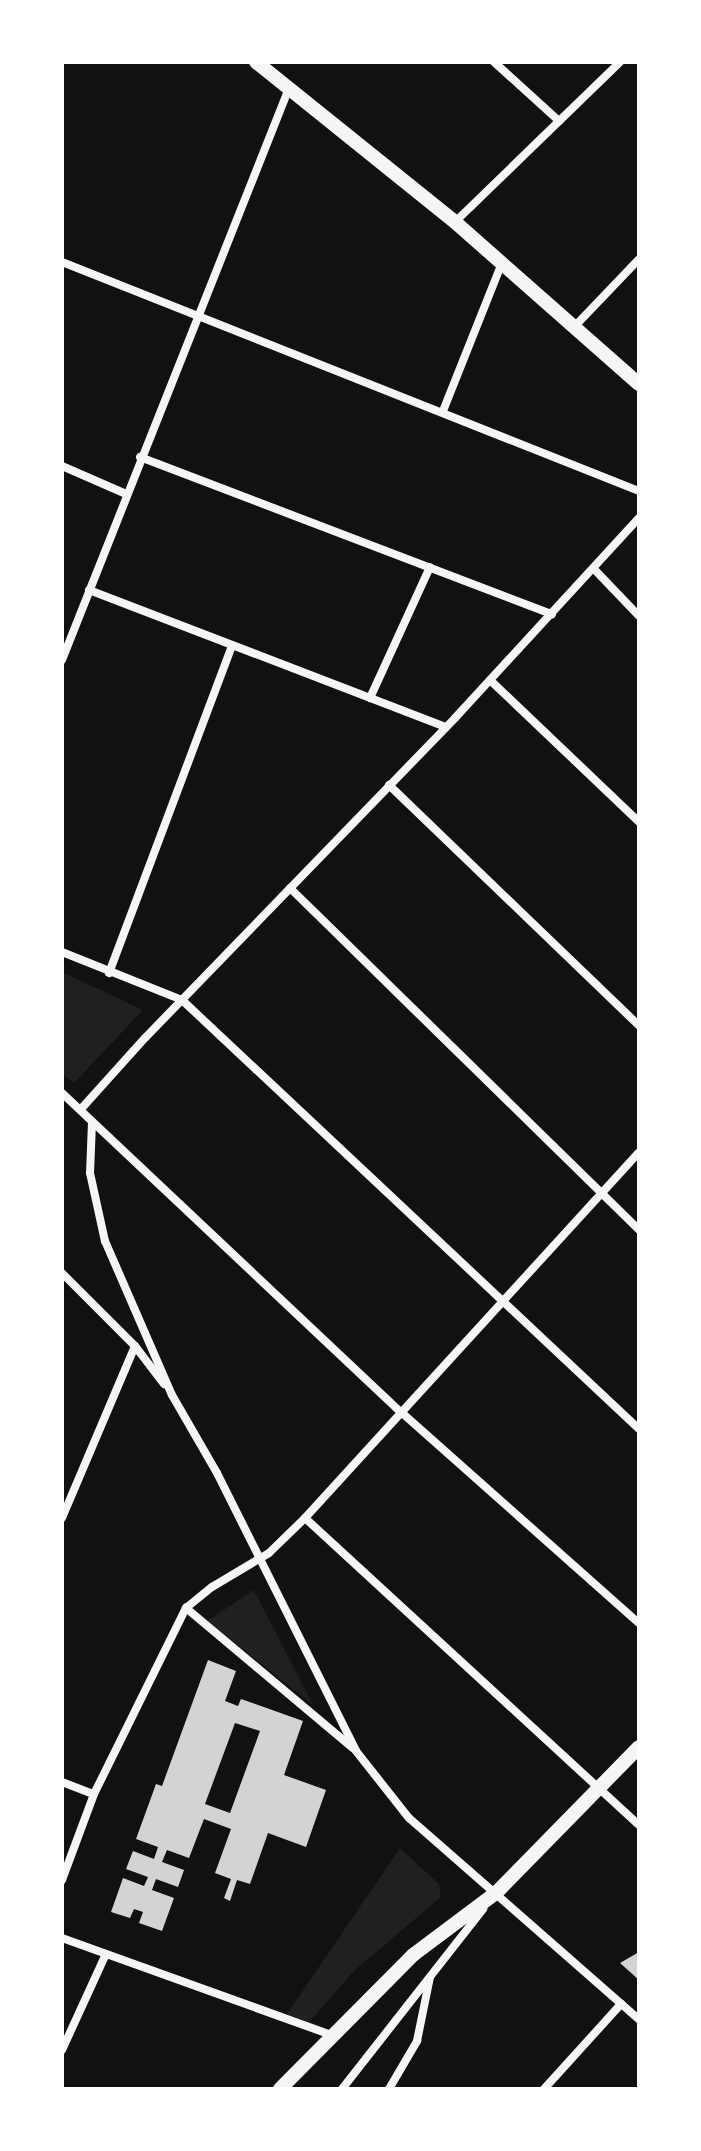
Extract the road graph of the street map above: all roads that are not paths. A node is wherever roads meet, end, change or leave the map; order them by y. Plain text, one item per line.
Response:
1 (256, 62) edge
2 (494, 62) edge
3 (620, 62) edge
4 (289, 88) junction
5 (559, 121) junction
6 (455, 222) junction
7 (639, 259) edge
8 (62, 262) edge
9 (501, 265) junction
10 (197, 315) junction
11 (576, 325) junction
12 (639, 384) edge
13 (443, 411) junction
14 (140, 457) junction
15 (62, 466) edge
16 (639, 491) edge
17 (126, 494) junction
18 (639, 518) edge
19 (430, 567) junction
20 (594, 569) junction
21 (89, 590) junction
22 (552, 614) junction
23 (639, 616) edge
24 (62, 629) edge
25 (72, 633) junction
26 (232, 645) junction
27 (62, 660) edge
28 (490, 680) junction
29 (370, 698) junction
30 (446, 727) junction
31 (389, 785) junction
32 (639, 822) edge
33 (290, 888) junction
34 (62, 952) edge
35 (109, 973) junction
36 (182, 1000) junction
37 (639, 1026) edge
38 (62, 1093) edge
39 (81, 1109) junction
40 (92, 1122) junction
41 (639, 1152) edge
42 (601, 1194) junction
43 (639, 1230) edge
44 (62, 1273) edge
45 (501, 1303) junction
46 (135, 1346) junction
47 (172, 1395) junction
48 (401, 1412) junction
49 (639, 1429) edge
50 (62, 1518) edge
51 (305, 1518) junction
52 (258, 1560) junction
53 (186, 1608) junction
54 (639, 1623) edge
55 (639, 1747) edge
56 (356, 1751) junction
57 (62, 1782) edge
58 (599, 1790) junction
59 (94, 1794) junction
60 (639, 1825) edge
61 (62, 1880) edge
62 (496, 1893) junction
63 (62, 1938) edge
64 (105, 1956) junction
65 (431, 1972) junction
66 (621, 2004) junction
67 (639, 2019) edge
68 (332, 2035) junction
69 (62, 2050) edge
70 (280, 2089) edge
71 (342, 2089) edge
72 (389, 2089) edge
73 (544, 2089) edge

1 - 4 street
2 - 5 street
3 - 5 street
4 - 6 street
4 - 10 street
5 - 6 street
6 - 9 street
7 - 11 street
8 - 10 street
9 - 11 street
9 - 13 street
10 - 13 street
10 - 14 street
11 - 12 street
13 - 16 street
14 - 17 street
14 - 19 street
15 - 17 street
17 - 21 street
18 - 20 street
19 - 22 street
19 - 29 street
20 - 22 street
20 - 23 street
21 - 25 street
21 - 26 street
22 - 28 street
24 - 25 street
25 - 27 street
26 - 29 street
26 - 35 street
28 - 30 street
28 - 32 street
29 - 30 street
30 - 31 street
31 - 33 street
31 - 37 street
33 - 36 street
33 - 42 street
34 - 35 street
35 - 36 street
36 - 39 street
36 - 45 street
38 - 39 street
39 - 40 street
40 - 47 street
40 - 48 street
41 - 42 street
42 - 43 street
42 - 45 street
44 - 46 street
45 - 48 street
45 - 49 street
46 - 47 street
46 - 50 street
47 - 52 street
48 - 51 street
48 - 54 street
51 - 52 street
51 - 58 street
52 - 53 street
52 - 56 street
53 - 56 street
53 - 59 street
55 - 58 street
56 - 62 street
57 - 59 street
58 - 60 street
58 - 62 street
59 - 61 street
62 - 65 street
62 - 66 street
62 - 68 street
63 - 64 street
64 - 68 street
64 - 69 street
65 - 71 street
65 - 72 street
66 - 67 street
66 - 73 street
68 - 70 street

